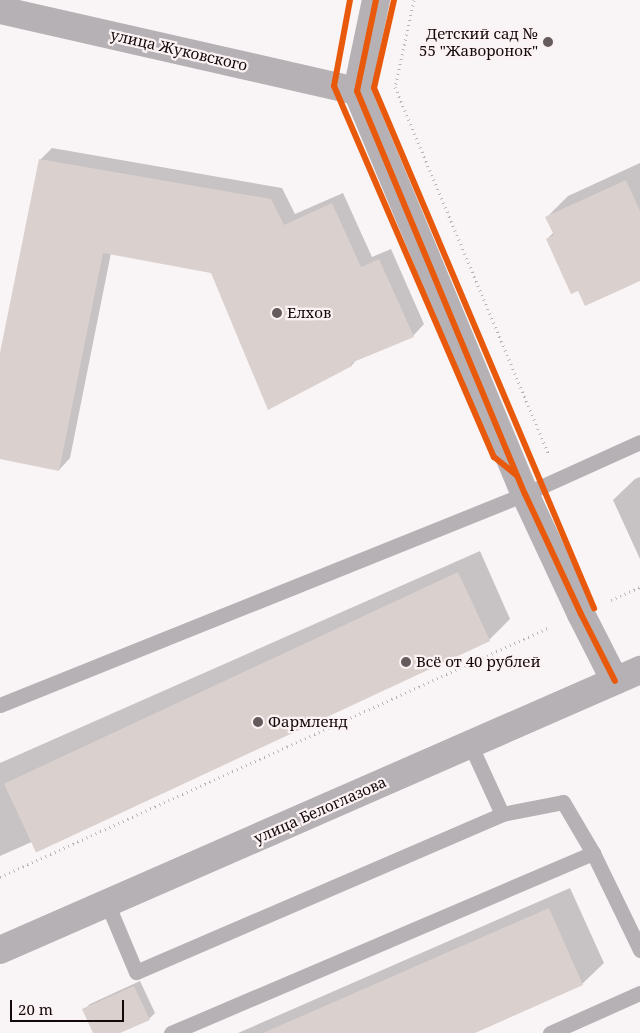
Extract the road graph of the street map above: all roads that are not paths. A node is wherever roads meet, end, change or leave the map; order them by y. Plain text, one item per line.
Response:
1 (376, 0) edge
2 (0, 10) edge
3 (357, 91) junction
4 (640, 442) edge
5 (525, 494) junction
6 (640, 670) edge
7 (615, 681) junction
8 (0, 705) edge
9 (470, 744) junction
10 (502, 814) junction
11 (594, 853) junction
12 (106, 903) junction
13 (0, 950) edge
14 (640, 950) edge
15 (640, 993) edge
16 (171, 1033) edge
17 (550, 1033) edge

1 - 3 street
2 - 3 street, улица Жуковского
3 - 5 street
4 - 5 lane
5 - 7 street
5 - 8 lane
6 - 7 street, улица Белоглазова
7 - 9 street, улица Белоглазова
9 - 10 lane
9 - 12 street, улица Белоглазова
10 - 11 lane
10 - 12 lane
11 - 14 lane
11 - 16 lane
12 - 13 street, улица Белоглазова
15 - 17 lane

